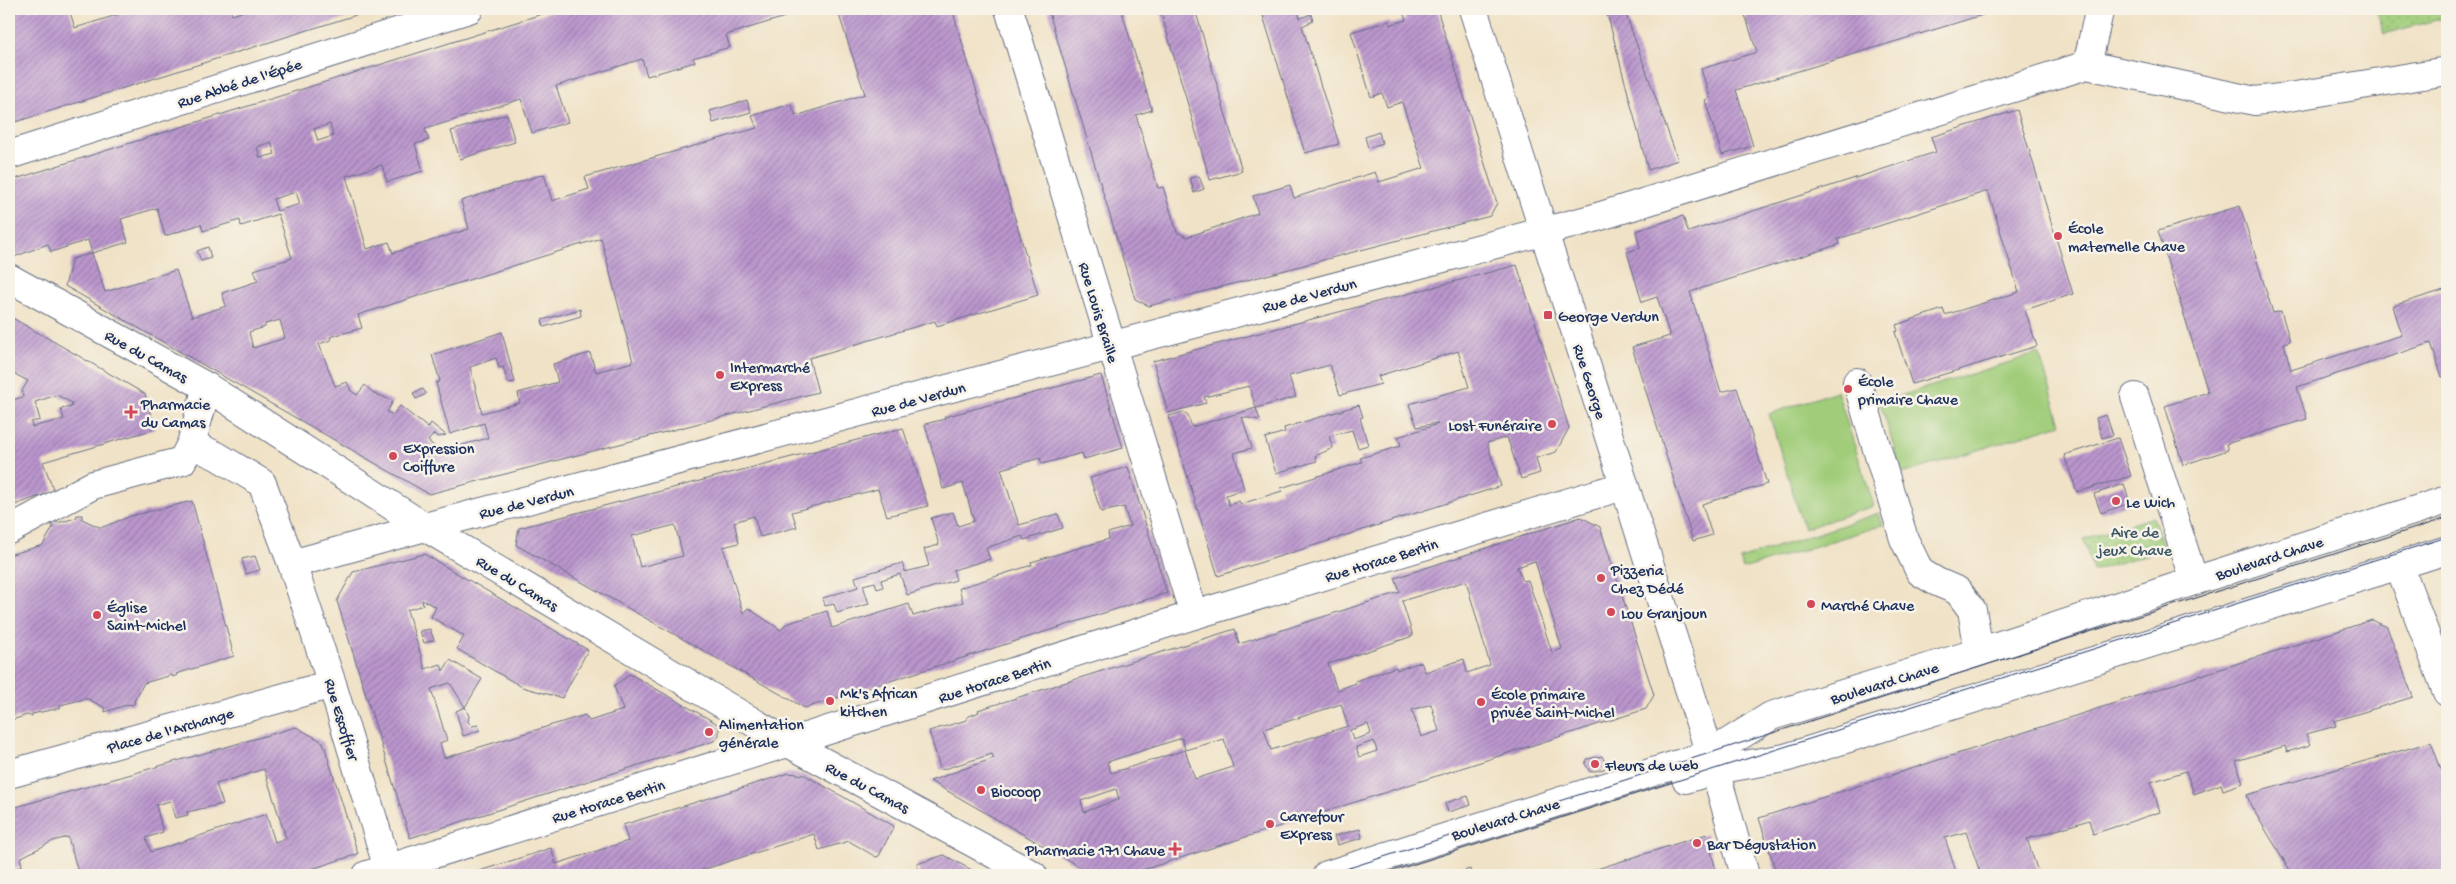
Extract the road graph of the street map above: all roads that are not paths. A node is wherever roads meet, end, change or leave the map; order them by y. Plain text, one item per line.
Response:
1 (469, 9) edge
2 (1009, 9) edge
3 (1473, 9) edge
4 (2098, 9) edge
5 (2087, 66) junction
6 (2447, 71) edge
7 (9, 155) edge
8 (1543, 232) junction
9 (9, 278) edge
10 (1110, 346) junction
11 (1857, 382) dead end
12 (207, 388) junction
13 (2136, 397) dead end
14 (191, 444) junction
15 (1623, 486) junction
16 (2447, 500) edge
17 (425, 527) junction
18 (9, 530) edge
19 (2447, 550) edge
20 (292, 564) junction
21 (2399, 565) junction
22 (2194, 580) junction
23 (1194, 615) junction
24 (1974, 654) junction
25 (332, 684) junction
26 (2447, 692) edge
27 (790, 744) junction
28 (1713, 762) junction
29 (9, 774) edge
30 (382, 873) edge
31 (1033, 875) edge
32 (1327, 875) edge
33 (1380, 875) edge
34 (1745, 875) edge

1 - 7 street, Rue Abbé de l'Épée
2 - 10 street, Rue Louis Braille
3 - 8 street, Rue George
4 - 5 street
5 - 6 street
5 - 8 street, Rue de Verdun
8 - 10 street, Rue de Verdun
8 - 15 street, Rue George
9 - 12 street, Rue du Camas
10 - 17 street, Rue de Verdun
10 - 23 street, Rue Louis Braille
11 - 24 street
12 - 14 street
12 - 17 street, Rue du Camas
13 - 22 street
14 - 18 street
14 - 20 street
15 - 23 street, Rue Horace Bertin
15 - 28 street, Rue George
16 - 22 street, Boulevard Chave
17 - 20 street, Rue de Verdun
17 - 27 street, Rue du Camas
19 - 21 street, Boulevard Chave
20 - 25 street, Rue Escoffier
21 - 26 street
21 - 28 street, Boulevard Chave
22 - 24 street, Boulevard Chave
23 - 27 street, Rue Horace Bertin
24 - 28 street, Boulevard Chave
25 - 29 street, Place de l'Archange
25 - 30 street, Rue Escoffier
27 - 30 street, Rue Horace Bertin
27 - 31 street, Rue du Camas
28 - 32 street, Boulevard Chave
28 - 33 street, Boulevard Chave
28 - 34 street, Rue George

